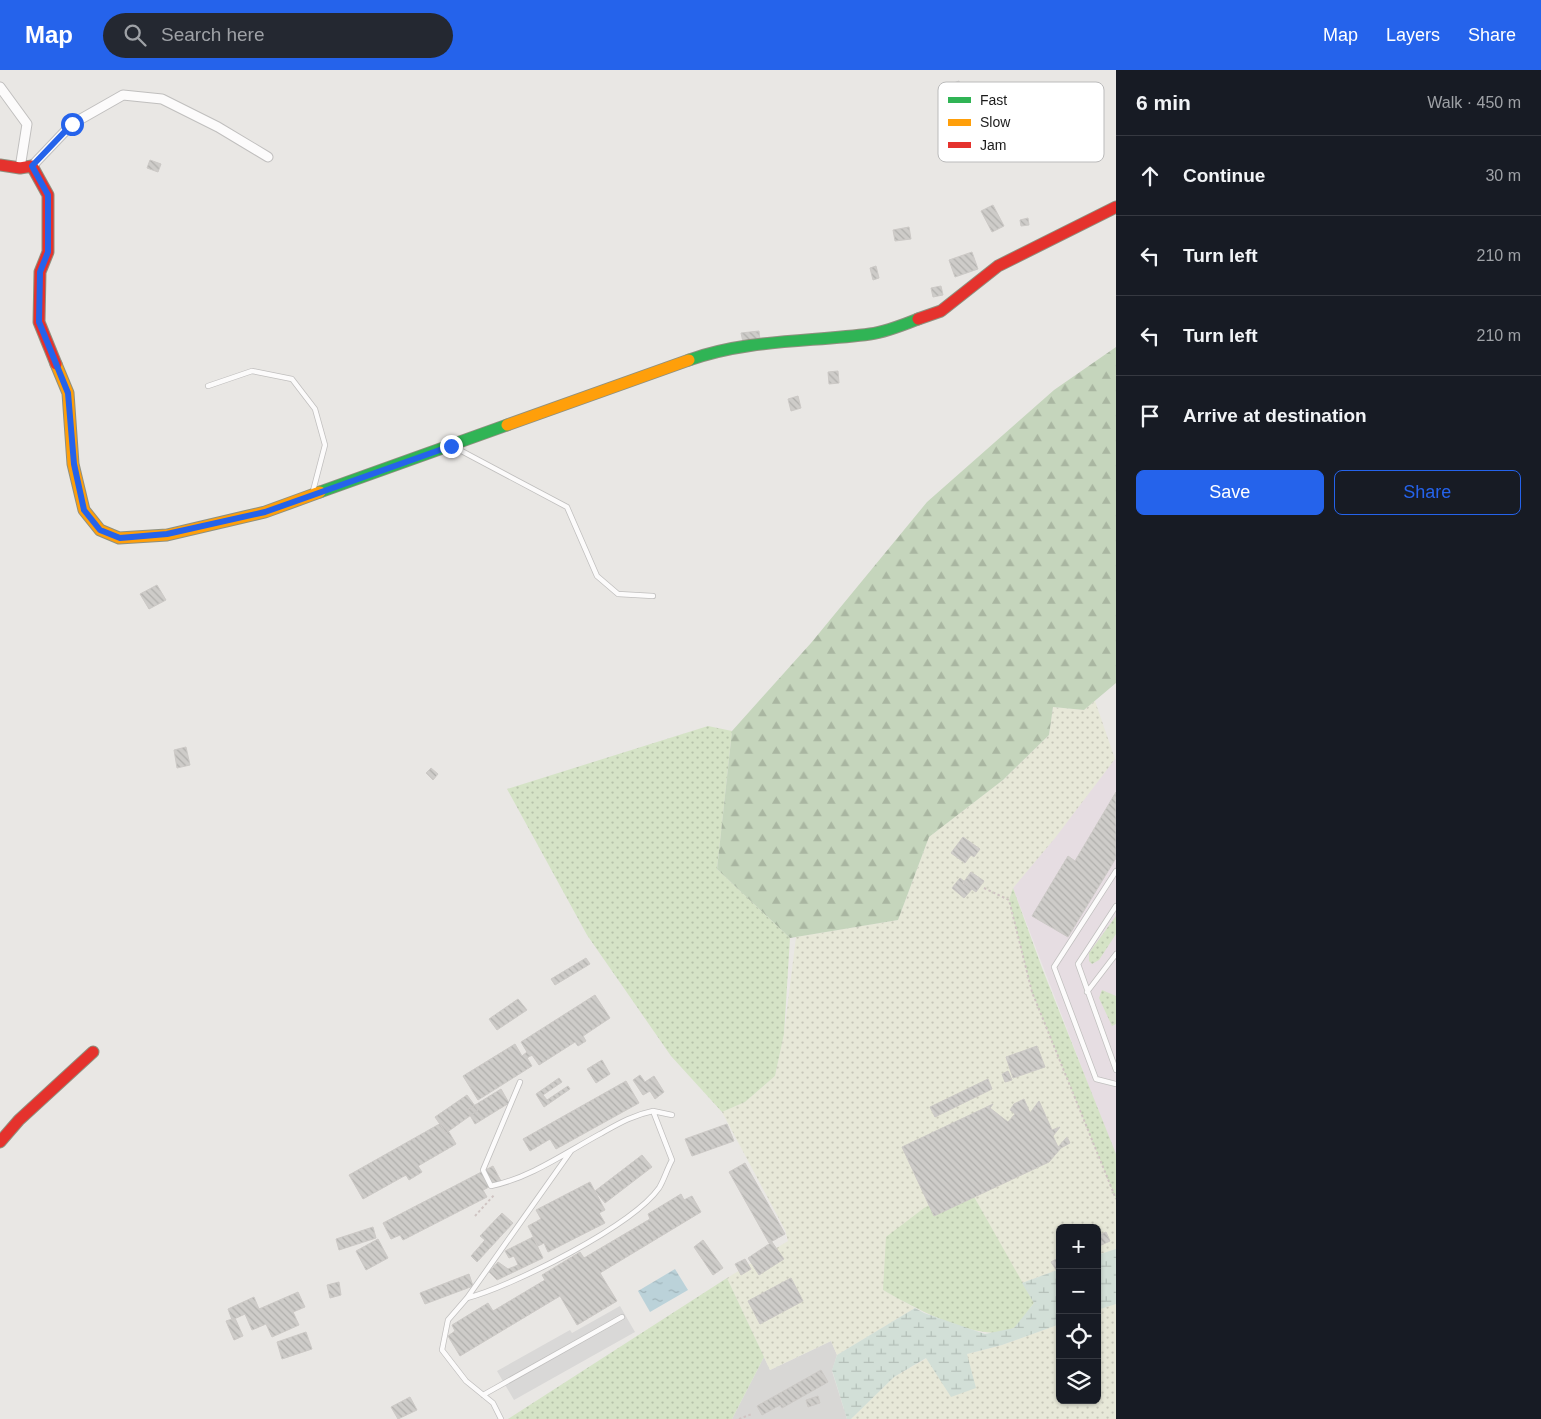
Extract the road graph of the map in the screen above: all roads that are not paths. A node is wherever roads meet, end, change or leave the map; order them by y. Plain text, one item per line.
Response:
1 (0, 87) edge
2 (268, 157) dead end
3 (0, 165) edge
4 (32, 166) junction
5 (20, 168) junction
6 (1116, 207) edge
7 (208, 386) dead end
8 (451, 446) junction
9 (312, 495) junction
10 (653, 596) dead end
11 (1116, 871) edge
12 (1116, 906) edge
13 (1116, 954) edge
14 (1087, 992) junction
15 (93, 1052) dead end
16 (1116, 1070) edge
17 (520, 1082) dead end
18 (1116, 1084) edge
19 (653, 1111) junction
20 (672, 1115) dead end
21 (0, 1142) edge
22 (572, 1150) junction
23 (467, 1298) junction
24 (622, 1317) dead end
25 (483, 1395) junction
26 (501, 1419) edge

1 - 5 street
2 - 4 street
3 - 5 street
4 - 5 street
4 - 9 street
6 - 8 street
7 - 9 lane
8 - 9 street
8 - 10 lane
11 - 18 lane
12 - 14 lane
13 - 14 lane
14 - 16 lane
15 - 21 street
17 - 22 lane
19 - 20 lane
19 - 22 lane
19 - 23 lane
22 - 23 lane
23 - 25 lane
24 - 25 lane
25 - 26 lane

